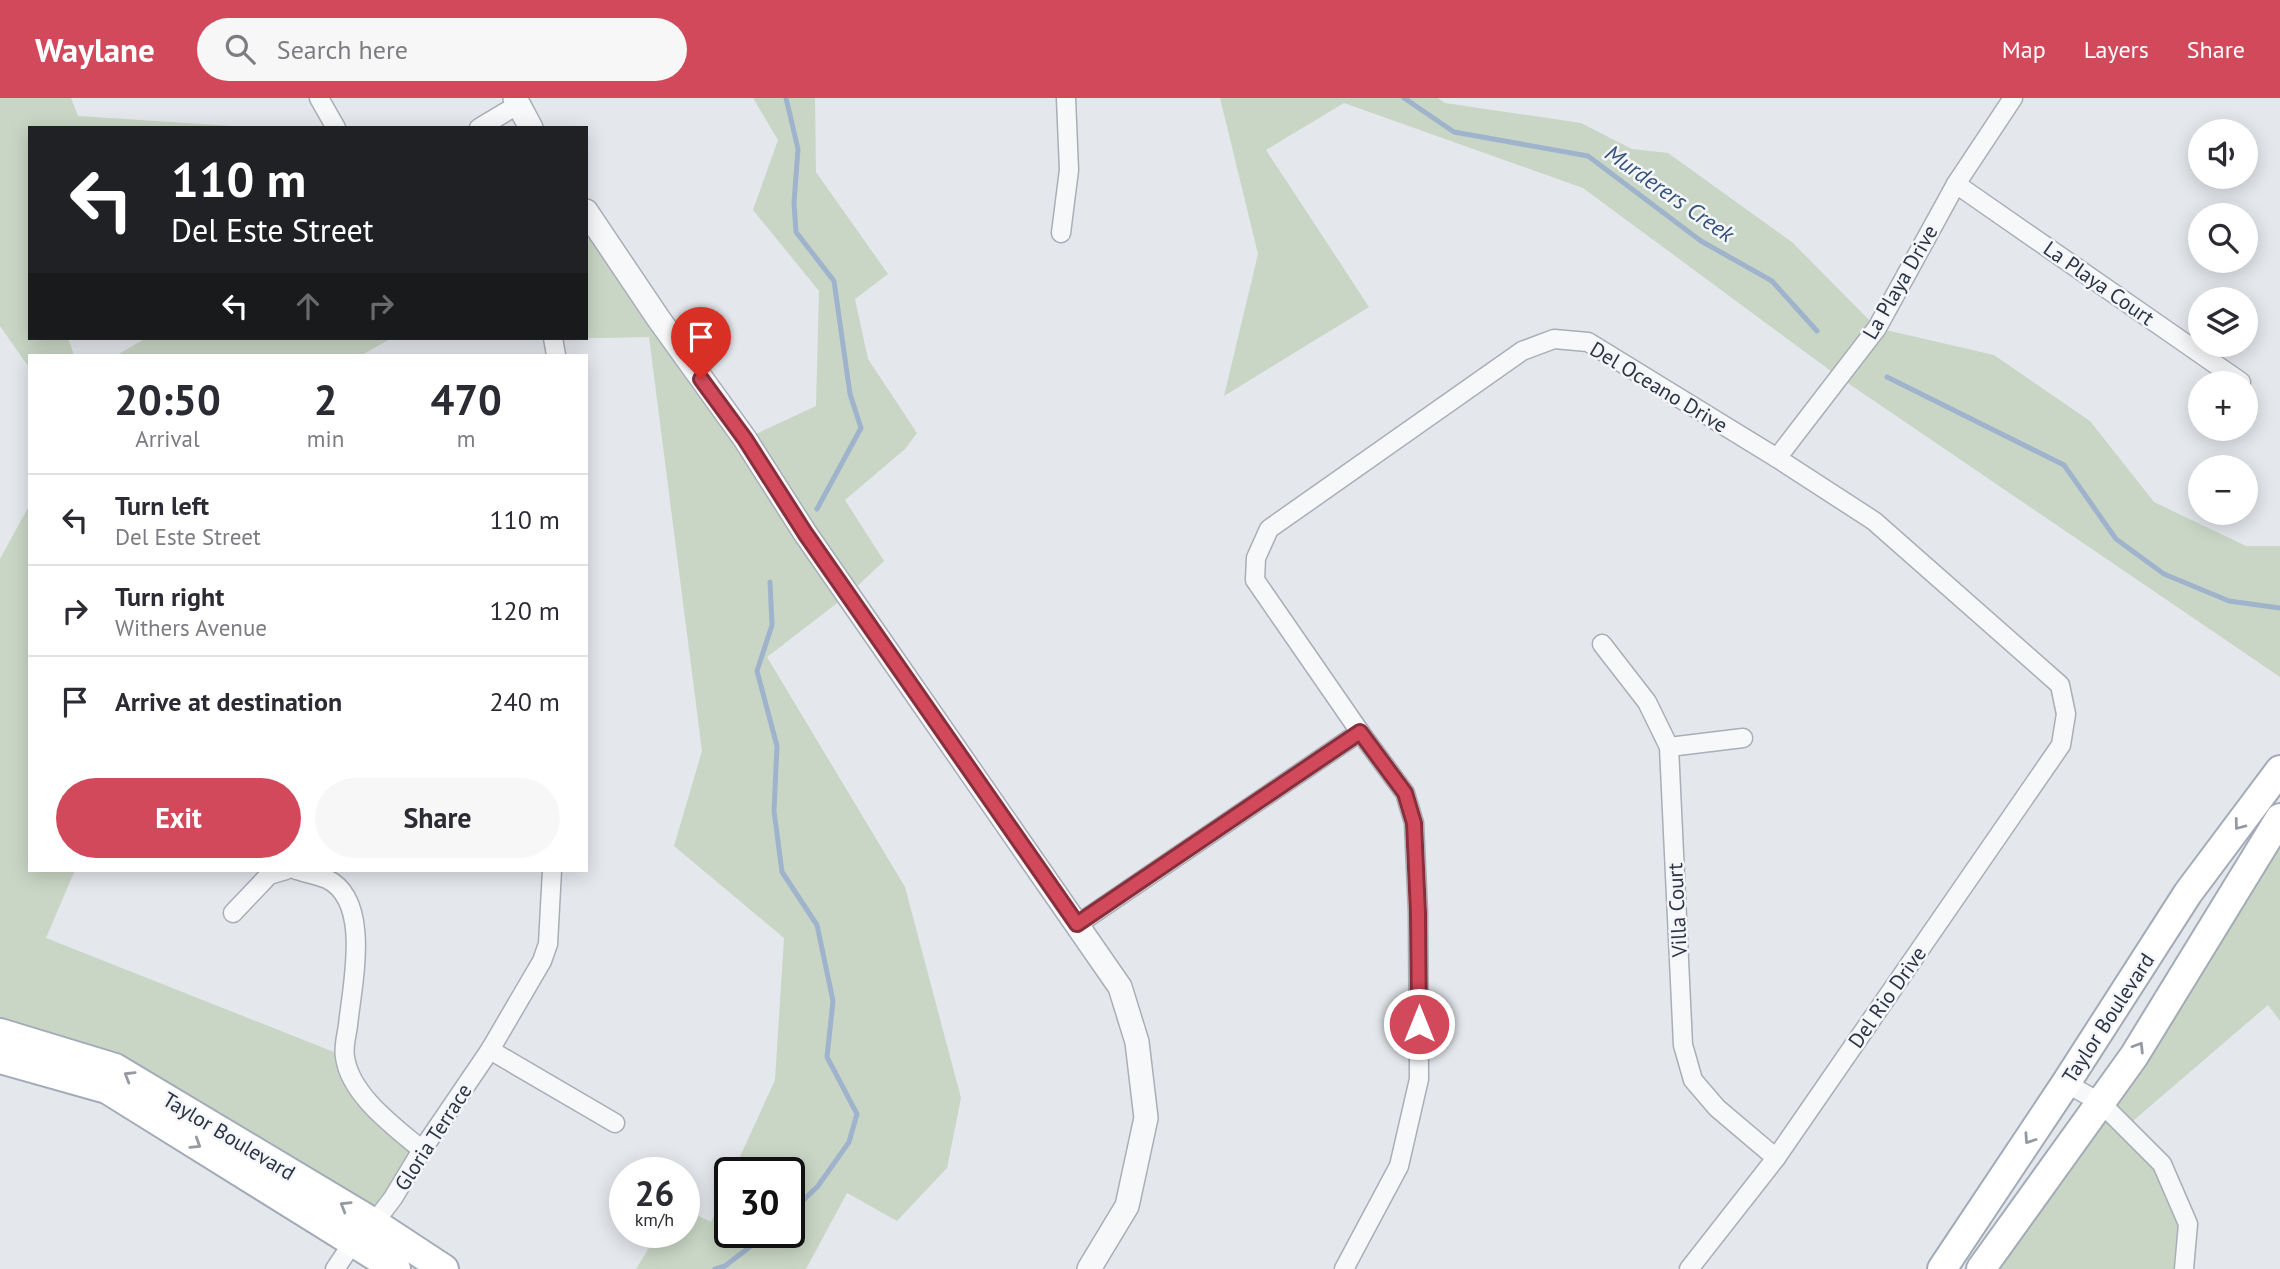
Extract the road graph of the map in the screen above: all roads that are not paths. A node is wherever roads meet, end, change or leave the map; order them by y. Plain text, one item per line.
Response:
1 (319, 98) edge
2 (1066, 98) edge
3 (2013, 98) edge
4 (517, 101) edge
5 (335, 126) edge
6 (482, 126) edge
7 (530, 126) edge
8 (1956, 184) junction
9 (588, 214) edge
10 (1061, 233) dead end
11 (2225, 371) edge
12 (1777, 458) junction
13 (1602, 645) dead end
14 (2066, 714) joint
15 (1360, 732) junction
16 (1743, 738) dead end
17 (1670, 747) junction
18 (2280, 770) edge
19 (2280, 818) edge
20 (279, 872) edge
21 (302, 872) edge
22 (552, 872) edge
23 (233, 913) dead end
24 (1077, 924) junction
25 (0, 1033) edge
26 (490, 1050) junction
27 (0, 1059) edge
28 (2066, 1083) junction
29 (2101, 1103) junction
30 (615, 1123) dead end
31 (422, 1150) junction
32 (1776, 1158) junction
33 (364, 1232) junction
34 (1093, 1268) edge
35 (335, 1269) edge
36 (396, 1269) edge
37 (444, 1269) edge
38 (1344, 1269) edge
39 (1689, 1269) edge
40 (1942, 1269) edge
41 (1981, 1269) edge
42 (2184, 1269) edge

1 - 5 street
2 - 10 street
3 - 8 street, La Playa Drive
4 - 6 street
4 - 7 street
8 - 11 street, La Playa Court
8 - 12 street, La Playa Drive
9 - 24 street
12 - 14 street, Del Oceano Drive
12 - 15 street, Del Oceano Drive
13 - 17 street, Villa Court
14 - 32 street, Del Rio Drive
15 - 24 street
15 - 38 street, Del Oceano Drive
16 - 17 street
17 - 32 street, Villa Court
18 -> 28 main road, Taylor Boulevard
29 -> 19 main road, Taylor Boulevard
20 - 23 street
21 - 31 street
22 - 26 street, Gloria Terrace
24 - 34 street
33 -> 25 main road, Taylor Boulevard
26 - 30 street
26 - 31 street, Gloria Terrace
27 -> 33 main road, Taylor Boulevard
28 - 29 street
28 -> 40 main road, Taylor Boulevard
29 - 41 main road, Taylor Boulevard
29 - 42 street
31 - 33 street, Gloria Terrace
32 - 39 street, Del Rio Drive
33 - 35 street, Gloria Terrace
33 - 36 main road, Taylor Boulevard
33 - 37 main road, Taylor Boulevard

